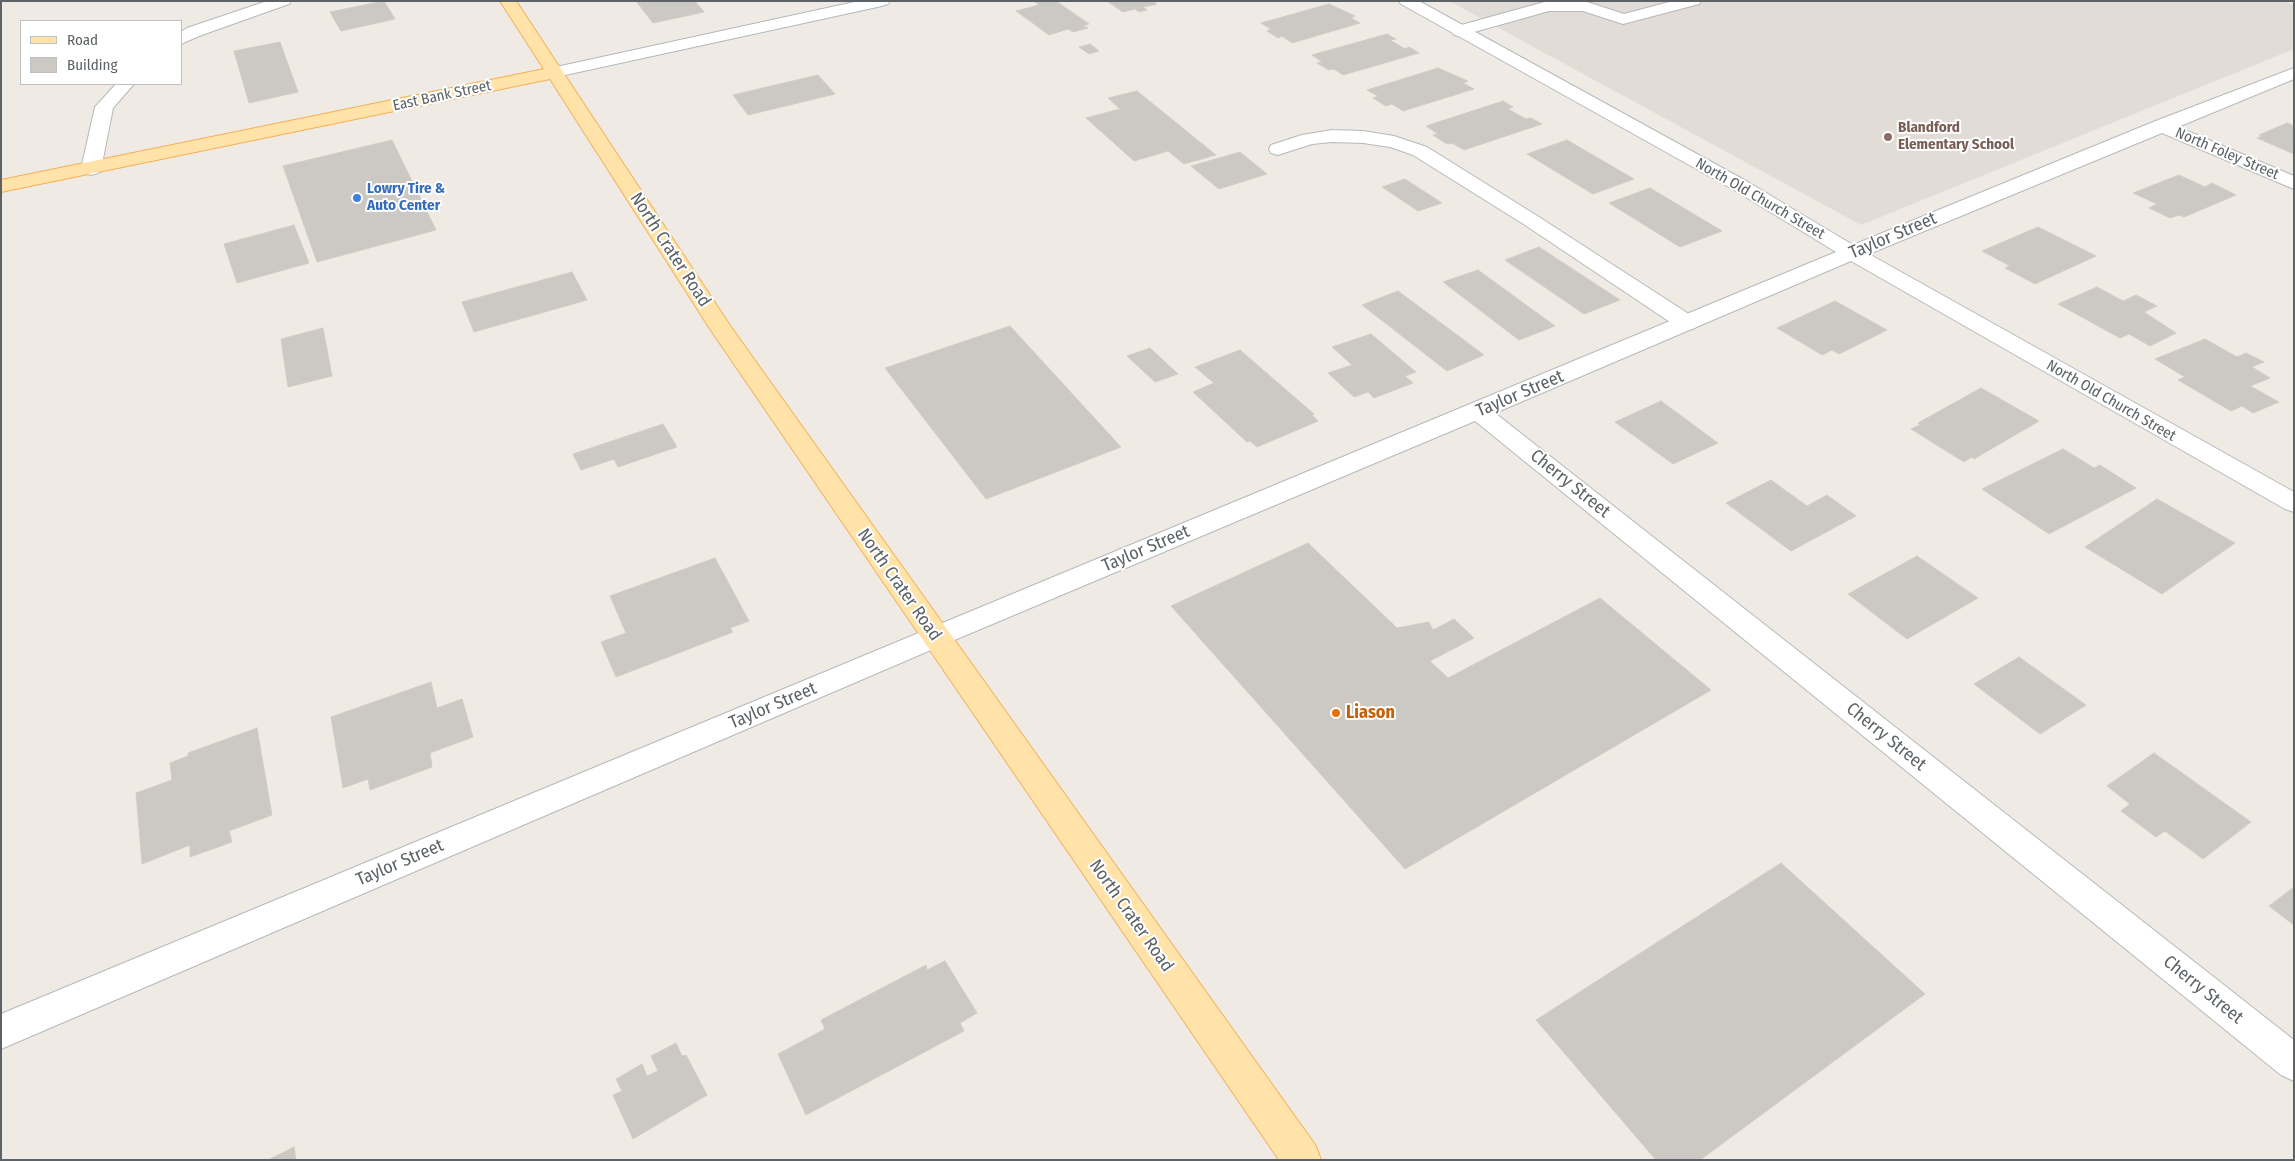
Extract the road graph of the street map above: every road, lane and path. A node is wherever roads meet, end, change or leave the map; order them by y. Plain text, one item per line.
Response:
1 (283, 1) edge
2 (508, 1) edge
3 (882, 1) edge
4 (1407, 1) edge
5 (1693, 1) edge
6 (1460, 31) junction
7 (182, 38) edge
8 (556, 72) junction
9 (2294, 72) edge
10 (124, 85) edge
11 (2160, 126) junction
12 (1278, 149) dead end
13 (91, 169) junction
14 (2294, 183) edge
15 (1, 186) edge
16 (1852, 253) junction
17 (1687, 323) junction
18 (1478, 412) junction
19 (2294, 503) edge
20 (935, 637) junction
21 (1, 1032) edge
22 (2294, 1063) edge
23 (1302, 1160) edge

1 - 7 street
2 - 8 main road, North Crater Road
3 - 8 street, East Bank Street
4 - 6 street, North Old Church Street
5 - 6 street
6 - 16 street, North Old Church Street
8 - 13 main road, East Bank Street
8 - 20 main road, North Crater Road
9 - 11 street, Taylor Street
10 - 13 street
11 - 14 street, North Foley Street
11 - 16 street, Taylor Street
12 - 17 street
13 - 15 main road, East Bank Street
16 - 17 street, Taylor Street
16 - 19 street, North Old Church Street
17 - 18 street, Taylor Street
18 - 20 street, Taylor Street
18 - 22 street, Cherry Street
20 - 21 street, Taylor Street
20 - 23 main road, North Crater Road

